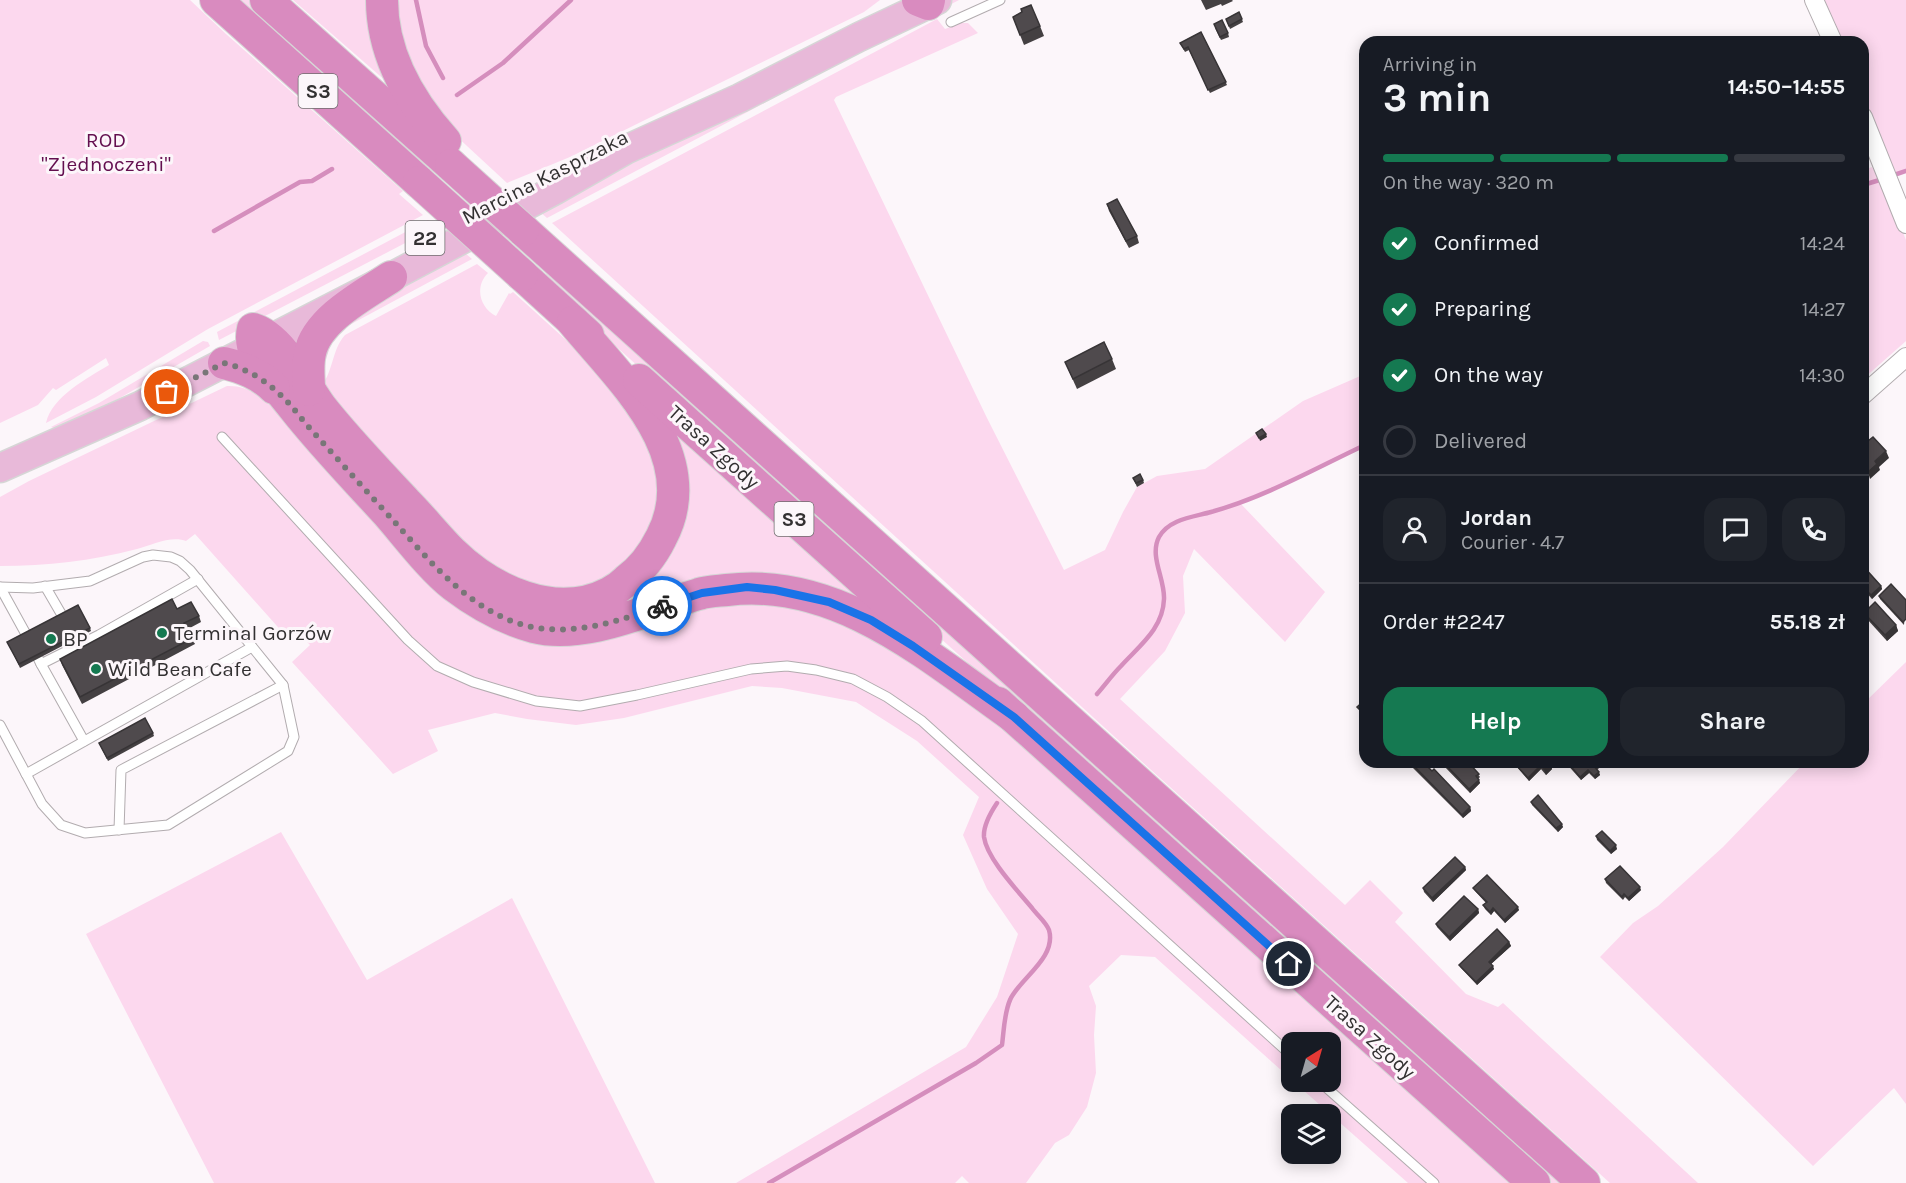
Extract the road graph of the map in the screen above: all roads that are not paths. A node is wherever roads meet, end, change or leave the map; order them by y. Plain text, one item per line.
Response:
1 (216, 0) edge
2 (266, 0) edge
3 (381, 0) edge
4 (1000, 0) edge
5 (1814, 0) edge
6 (927, 4) edge
7 (1830, 36) edge
8 (1869, 132) edge
9 (456, 163) junction
10 (1906, 224) edge
11 (391, 277) junction
12 (573, 322) junction
13 (259, 339) junction
14 (1906, 357) edge
15 (224, 363) junction
16 (1869, 390) edge
17 (298, 396) junction
18 (222, 437) dead end
19 (0, 456) edge
20 (0, 468) edge
21 (198, 579) junction
22 (45, 586) junction
23 (0, 587) edge
24 (63, 617) edge
25 (27, 636) edge
26 (252, 647) junction
27 (283, 685) junction
28 (1014, 717) junction
29 (0, 725) edge
30 (84, 741) junction
31 (26, 774) junction
32 (119, 830) junction
33 (1281, 1046) edge
34 (1331, 1092) edge
35 (1434, 1183) edge
36 (1534, 1183) edge
37 (1584, 1183) edge

1 - 12 highway, Trasa Zgody / S3, bridge
2 - 9 highway, S3
3 - 9 highway
4 - 6 lane, Marcina Kasprzaka
5 - 7 street
6 - 11 main road, Marcina Kasprzaka / 22
6 - 13 main road, Marcina Kasprzaka / 22
8 - 10 street
9 - 37 highway, Trasa Zgody / S3, bridge
11 - 13 main road, Marcina Kasprzaka / 22
11 - 17 highway
12 - 17 highway
12 - 28 highway, Trasa Zgody / S3
13 - 15 main road, Marcina Kasprzaka / 22
13 - 17 highway
13 - 19 main road, Marcina Kasprzaka / 22
14 - 16 street
15 - 17 highway
15 - 20 main road, Marcina Kasprzaka / 22
17 - 28 highway
18 - 33 lane
21 - 22 lane
21 - 26 lane
21 - 30 lane
22 - 23 lane
22 - 24 lane
23 - 25 lane
26 - 27 lane
26 - 30 lane
27 - 32 lane
27 - 32 lane
28 - 36 highway, Trasa Zgody / S3
29 - 31 lane
30 - 31 lane
31 - 32 lane
34 - 35 lane

